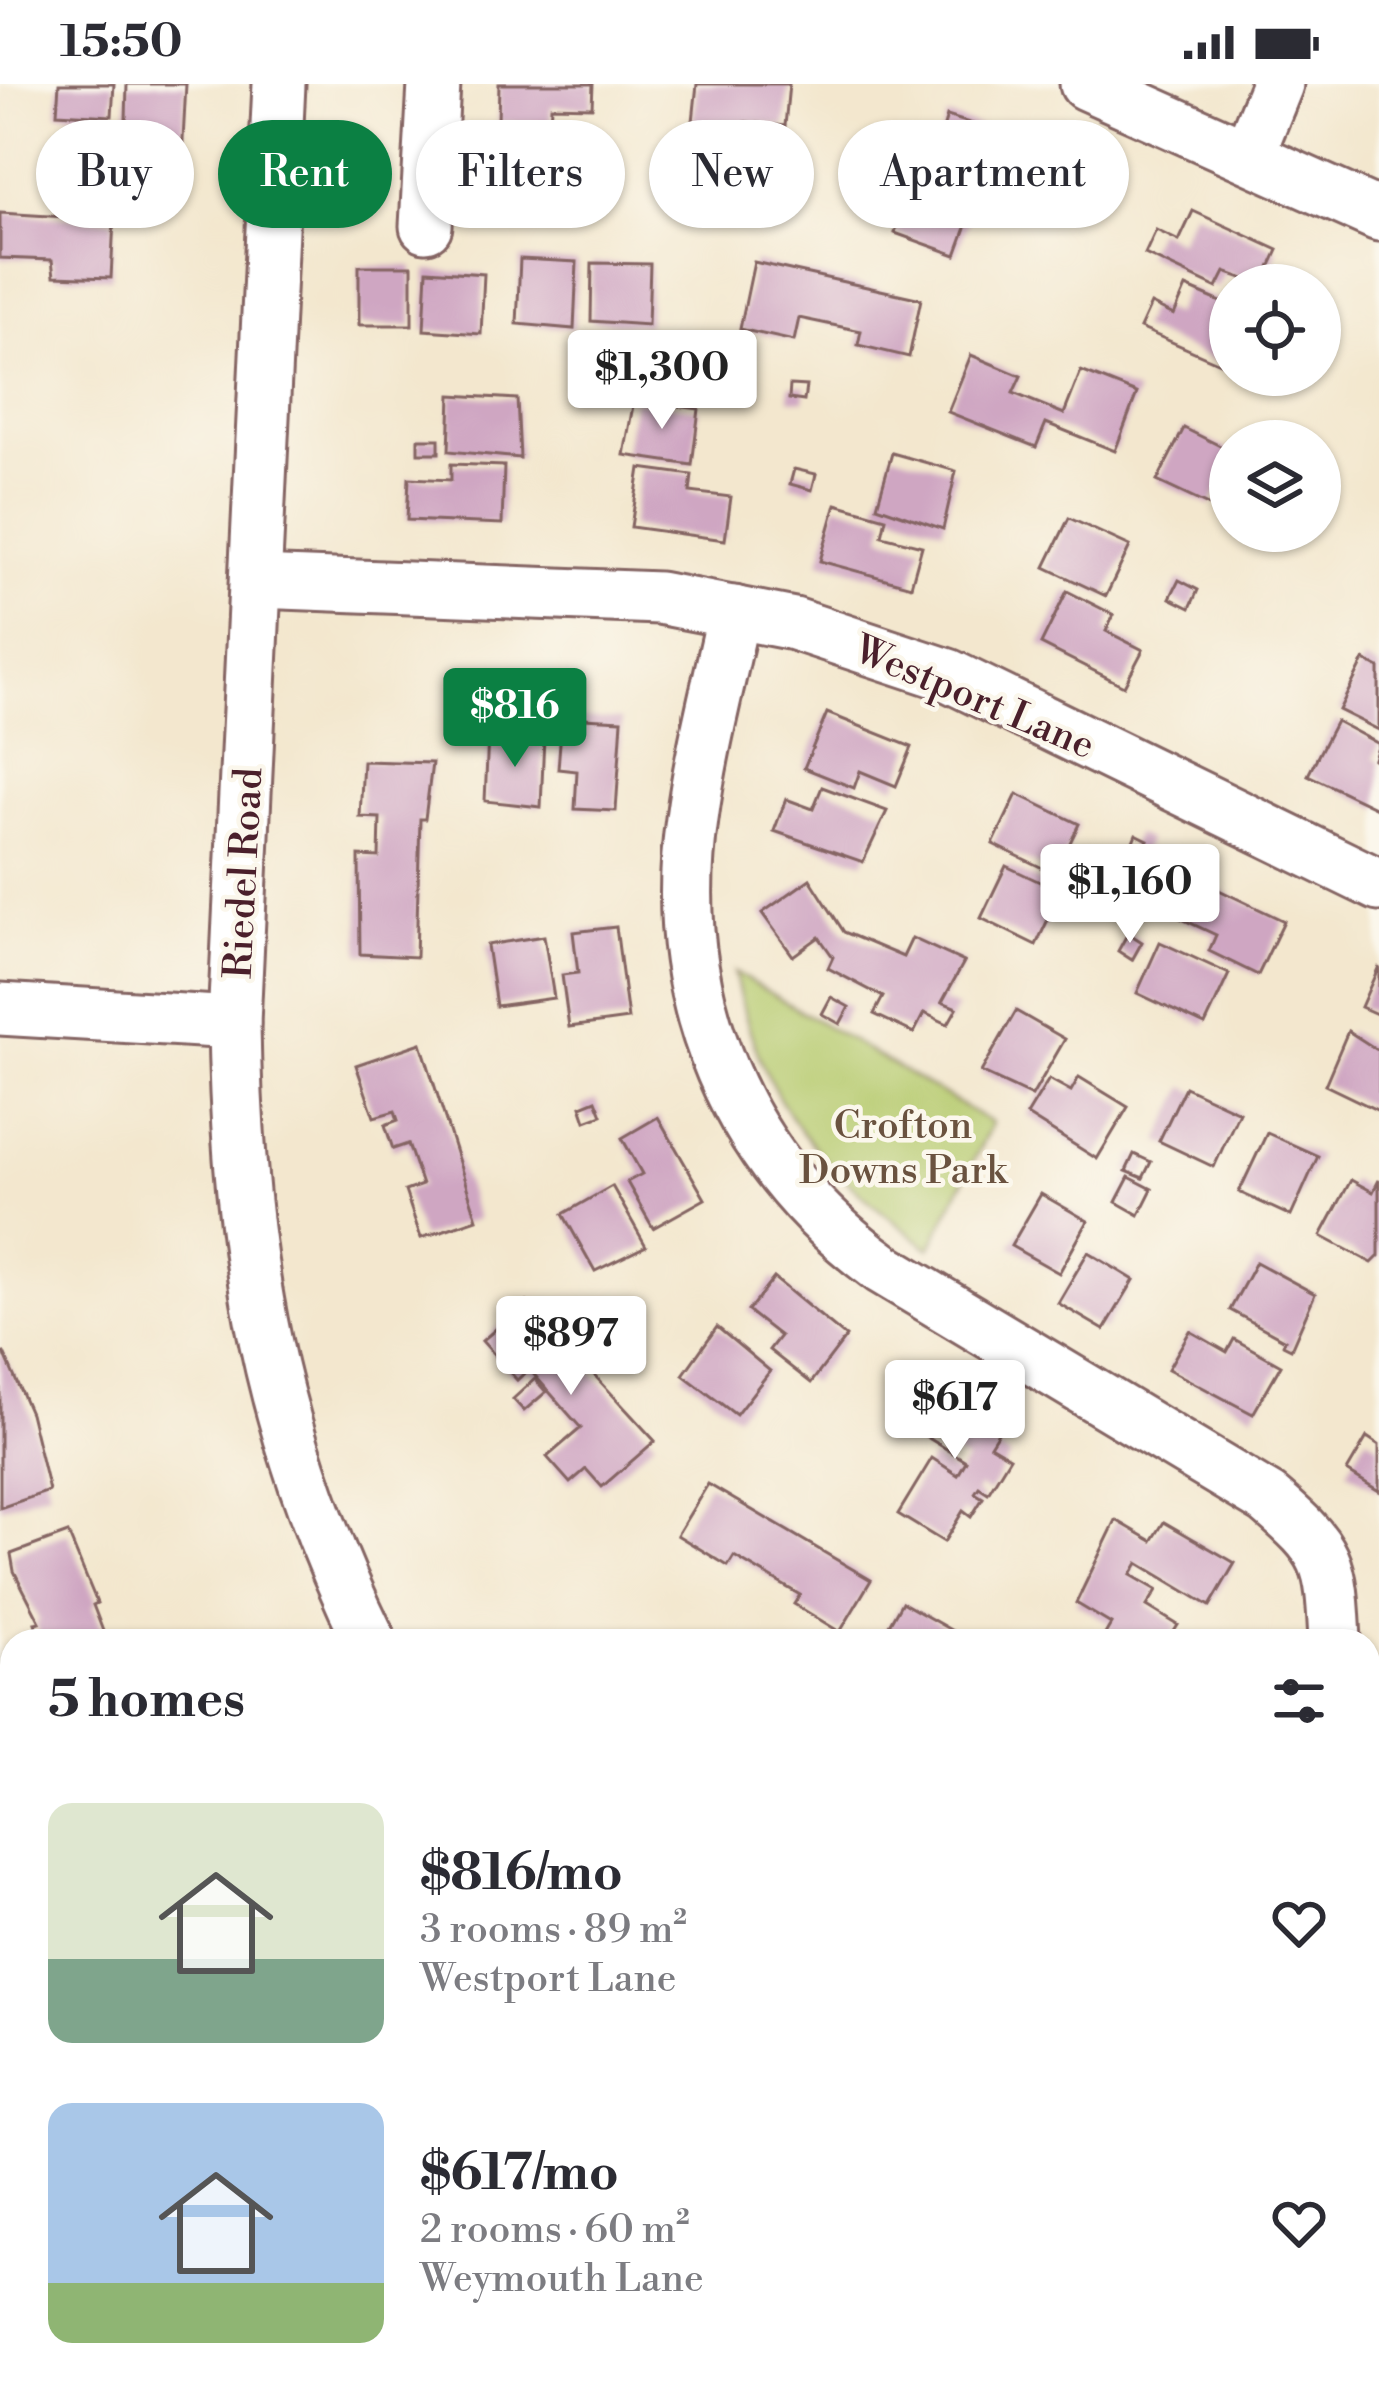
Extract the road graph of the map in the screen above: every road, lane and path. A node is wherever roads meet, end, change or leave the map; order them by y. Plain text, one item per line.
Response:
1 (279, 84) edge
2 (434, 84) edge
3 (1086, 84) edge
4 (1276, 84) edge
5 (432, 120) edge
6 (1249, 153) junction
7 (1379, 215) edge
8 (256, 582) junction
9 (734, 612) junction
10 (1379, 885) edge
11 (0, 1009) edge
12 (234, 1024) junction
13 (365, 1629) edge
14 (1334, 1629) edge

1 - 8 street, Riedel Road
2 - 5 street
3 - 6 street
4 - 6 street
6 - 7 street
8 - 9 street, Westport Lane
8 - 12 street, Riedel Road
9 - 10 street, Westport Lane
9 - 14 street
11 - 12 street
12 - 13 street, Riedel Road

